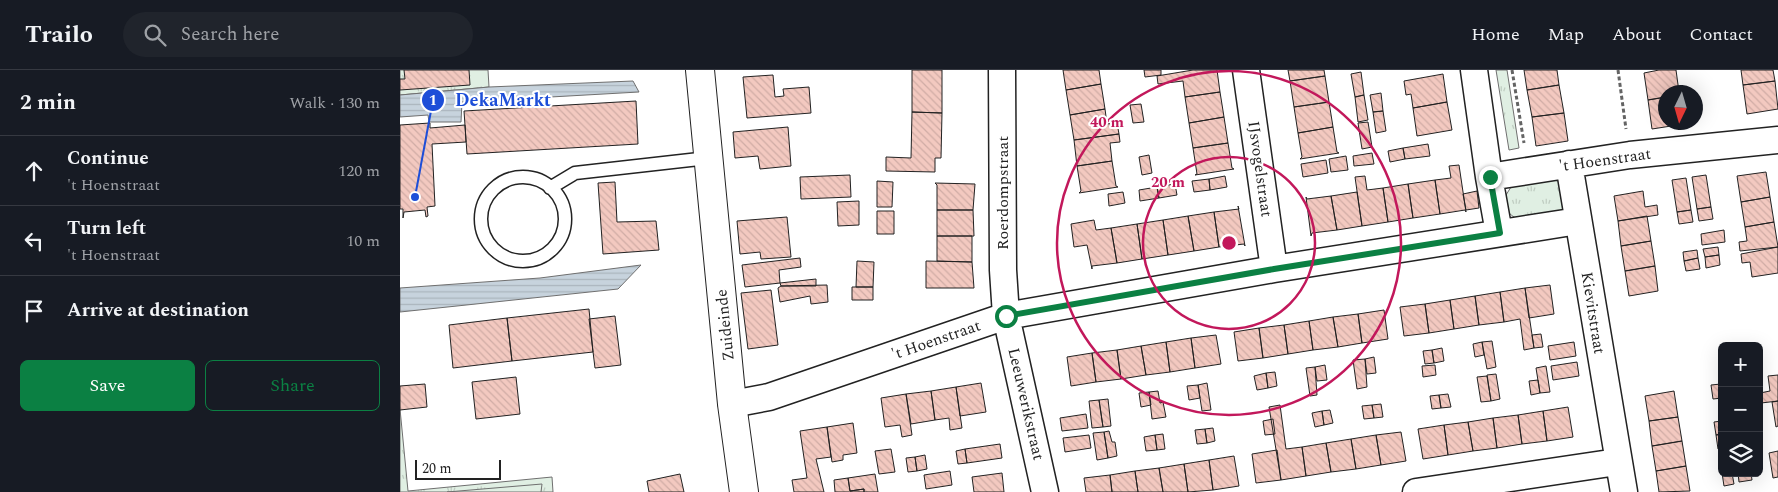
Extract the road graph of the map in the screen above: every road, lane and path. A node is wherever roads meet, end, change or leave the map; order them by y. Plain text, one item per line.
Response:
1 (700, 70) edge
2 (1002, 70) edge
3 (1246, 70) edge
4 (1474, 70) edge
5 (1512, 70) edge
6 (1618, 70) edge
7 (1778, 140) edge
8 (1630, 155) junction
9 (708, 158) junction
10 (1569, 164) junction
11 (1528, 170) junction
12 (1490, 177) junction
13 (550, 188) junction
14 (1578, 222) junction
15 (1500, 233) junction
16 (1274, 269) junction
17 (1006, 316) junction
18 (732, 404) junction
19 (1617, 462) junction
20 (744, 492) edge
21 (1045, 492) edge
22 (1416, 492) edge
23 (1624, 492) edge

1 - 9 street, Zuideinde
2 - 17 street, Roerdompstraat
3 - 16 street, IJsvogelstraat
4 - 12 street
5 - 11 path
6 - 8 path
7 - 8 street, 't Hoenstraat
8 - 10 street, 't Hoenstraat
9 - 13 lane
9 - 18 street, Zuideinde
10 - 11 street, 't Hoenstraat
10 - 14 street, Kievitstraat
11 - 12 street, 't Hoenstraat
12 - 15 street
13 - 13 lane
14 - 15 street, 't Hoenstraat
14 - 19 street, Kievitstraat
15 - 16 street, 't Hoenstraat
16 - 17 street, 't Hoenstraat
17 - 18 street, 't Hoenstraat
17 - 21 street, Leeuwerikstraat
18 - 20 street, Zuideinde
19 - 22 street
19 - 23 street, Kievitstraat

